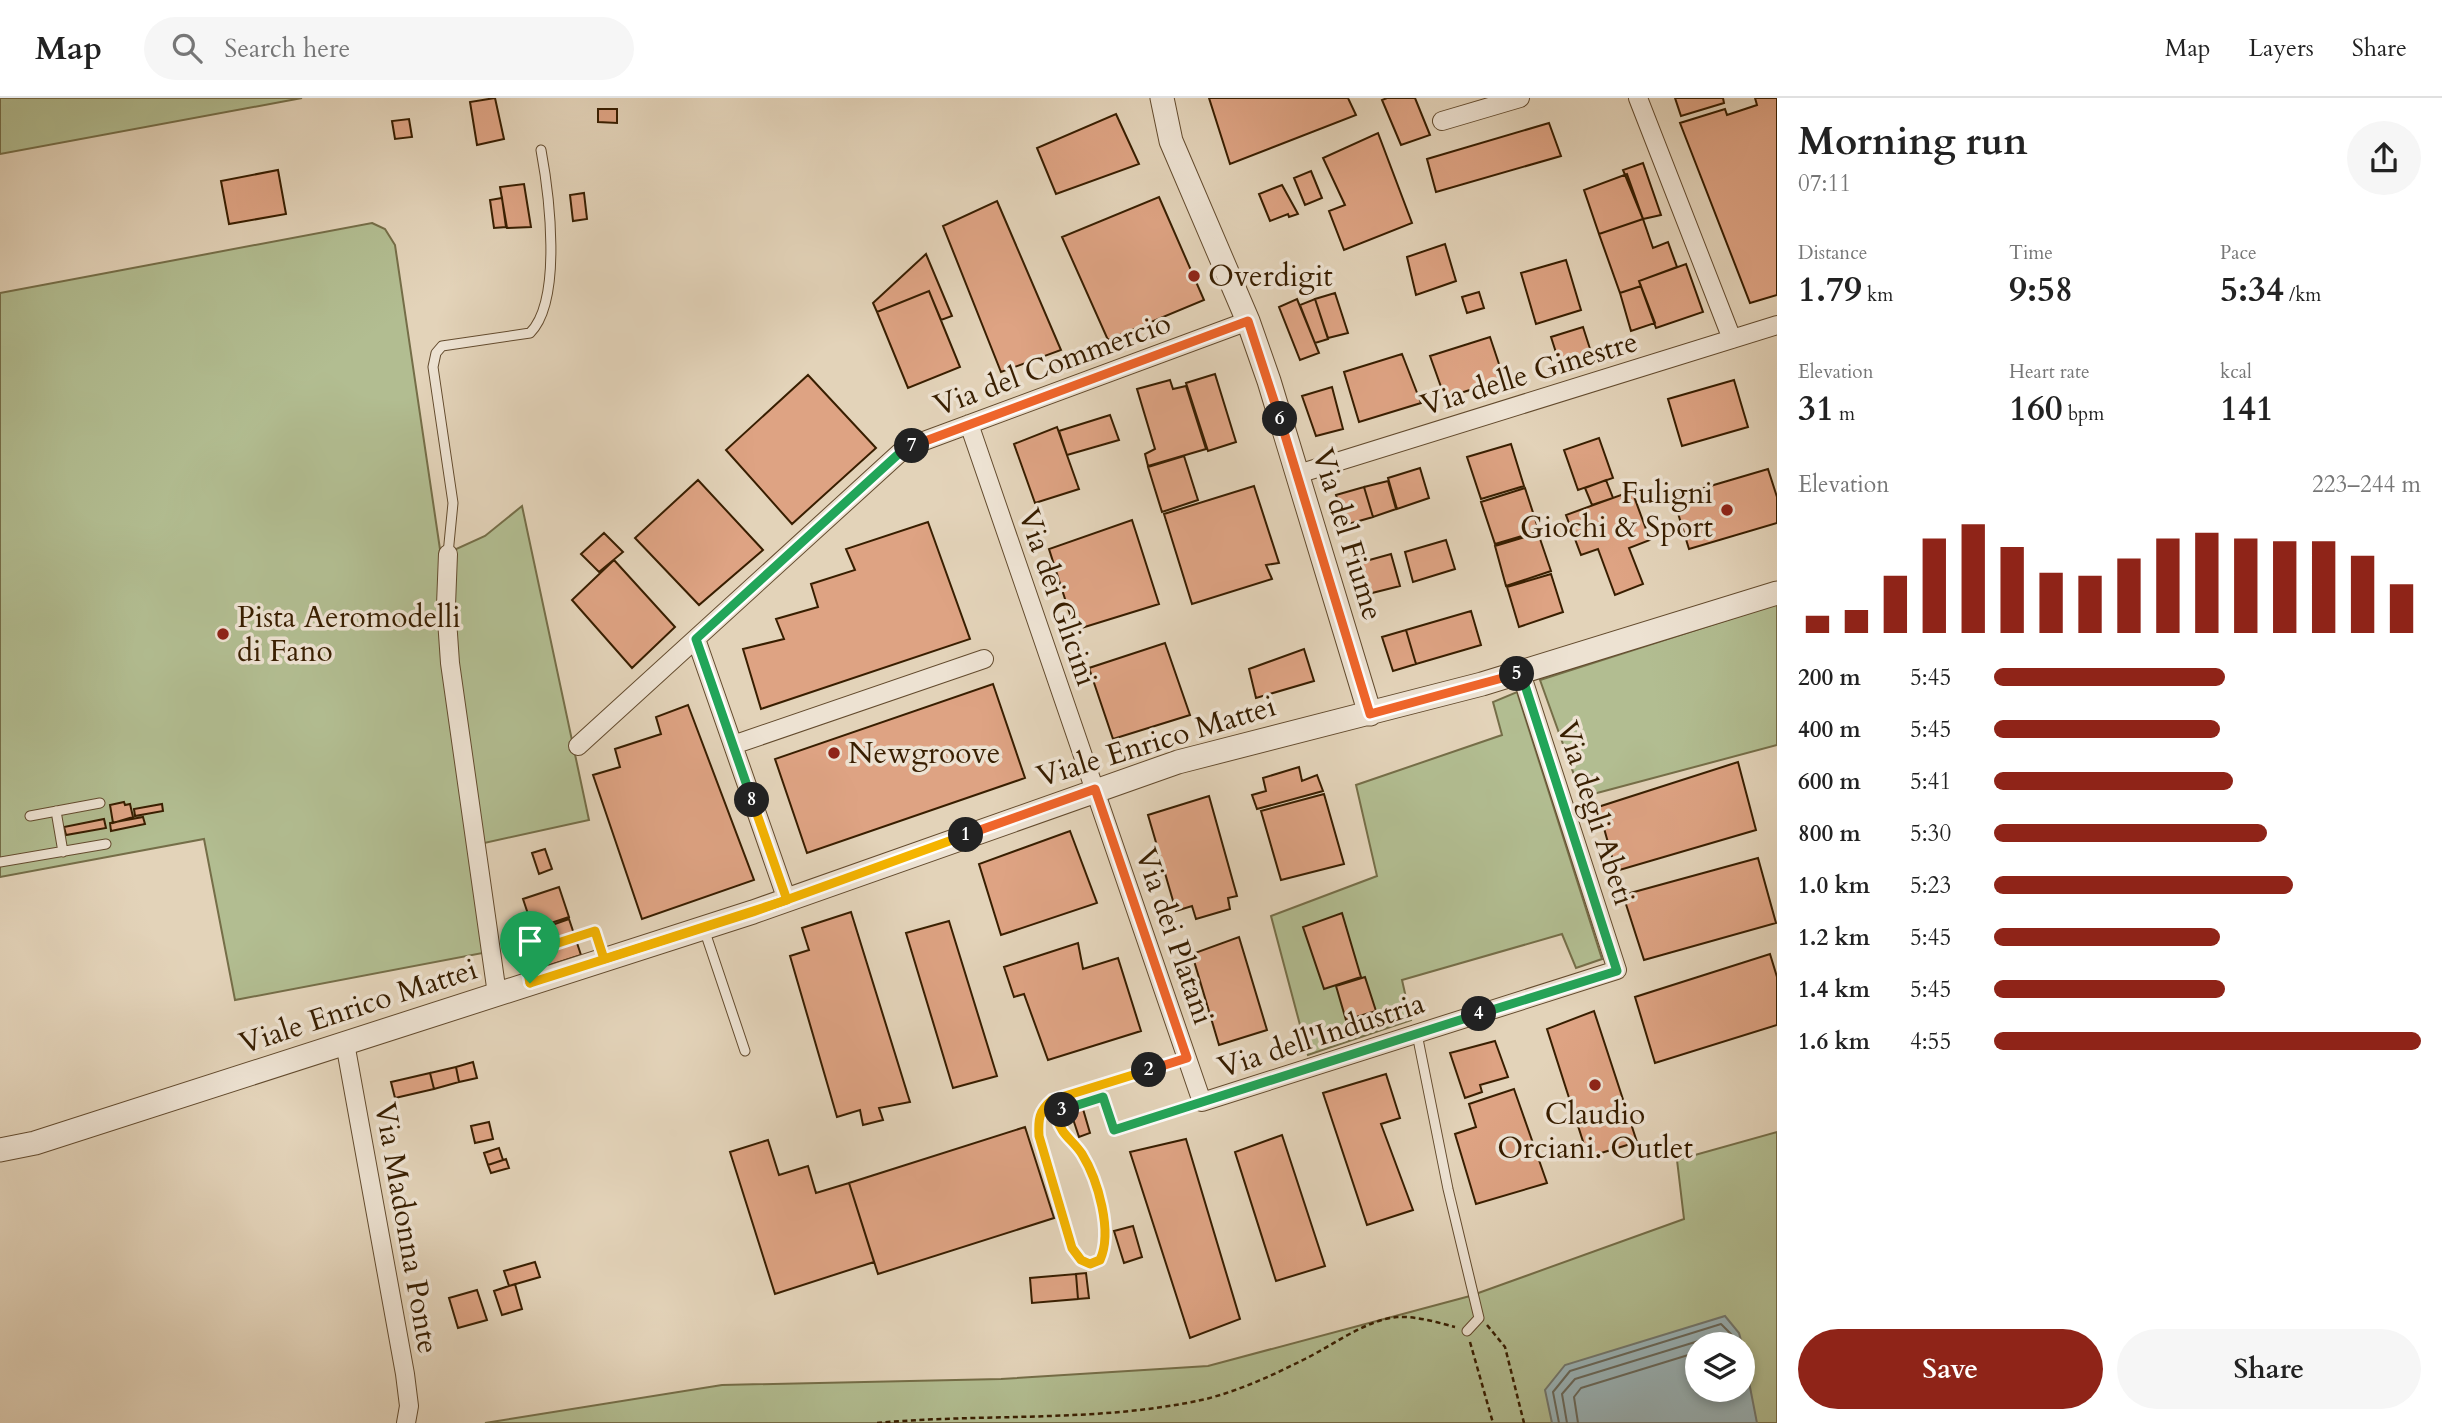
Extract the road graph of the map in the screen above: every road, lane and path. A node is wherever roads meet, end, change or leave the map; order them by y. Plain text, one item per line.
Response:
1 (1161, 98) edge
2 (1520, 98) edge
3 (1638, 98) edge
4 (1441, 121) dead end
5 (541, 150) dead end
6 (1248, 321) junction
7 (1777, 325) edge
8 (1732, 339) junction
9 (969, 424) junction
10 (1298, 474) junction
11 (447, 554) joint
12 (1777, 593) edge
13 (696, 639) junction
14 (984, 659) dead end
15 (1521, 673) junction
16 (1370, 714) junction
17 (733, 745) junction
18 (578, 746) dead end
19 (1095, 789) junction
20 (100, 803) dead end
21 (55, 811) junction
22 (30, 816) dead end
23 (106, 844) dead end
24 (63, 852) junction
25 (0, 862) edge
26 (787, 900) junction
27 (703, 927) junction
28 (1617, 971) joint
29 (497, 994) junction
30 (1417, 1034) junction
31 (345, 1043) junction
32 (745, 1051) dead end
33 (1187, 1058) junction
34 (1100, 1085) junction
35 (1103, 1097) junction
36 (1202, 1101) junction
37 (0, 1150) edge
38 (1479, 1318) junction
39 (1467, 1331) junction
40 (406, 1423) edge
41 (877, 1423) edge
42 (1493, 1423) edge
43 (1524, 1423) edge

1 - 6 street, Via del Fiume
2 - 4 street
3 - 8 street
5 - 11 lane
6 - 9 street, Via del Commercio
6 - 10 street, Via del Fiume
7 - 8 street, Via delle Ginestre
8 - 10 street, Via delle Ginestre
9 - 13 street, Via del Commercio
9 - 19 street, Via dei Glicini
10 - 16 street, Via del Fiume
11 - 29 street
12 - 15 street, Viale Enrico Mattei
13 - 17 street
13 - 18 street, Via del Commercio
14 - 17 street
15 - 16 street, Viale Enrico Mattei
15 - 28 street, Via degli Abeti
16 - 19 street, Viale Enrico Mattei
17 - 26 street
19 - 26 street, Viale Enrico Mattei
19 - 33 street, Via dei Platani
20 - 21 lane
21 - 22 lane
21 - 24 lane
23 - 24 lane
24 - 25 lane
26 - 27 street, Viale Enrico Mattei
27 - 29 street, Viale Enrico Mattei
27 - 32 lane
28 - 30 street, Via dell'Industria
29 - 31 street, Viale Enrico Mattei
30 - 36 street, Via dell'Industria
30 - 38 lane
31 - 37 street, Viale Enrico Mattei
31 - 40 street, Via Madonna Ponte
33 - 34 lane
33 - 36 street, Via dei Platani
34 - 35 lane
34 - 35 lane
35 - 36 lane
38 - 39 lane
38 - 43 path
39 - 41 path
39 - 42 path

